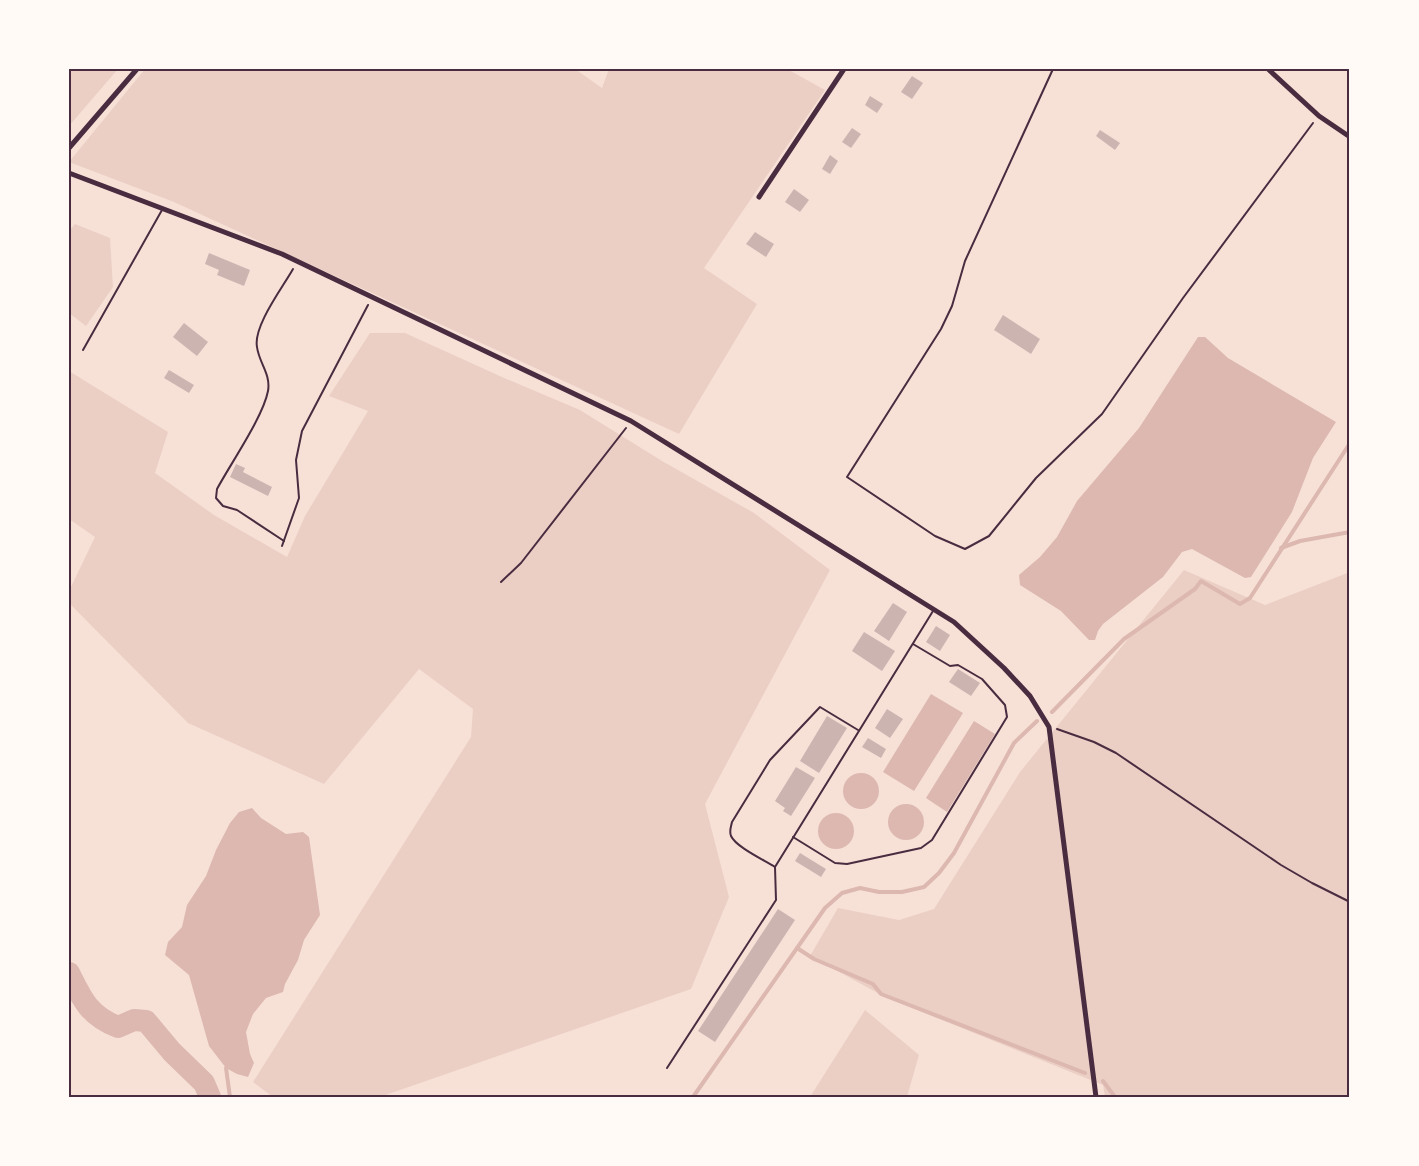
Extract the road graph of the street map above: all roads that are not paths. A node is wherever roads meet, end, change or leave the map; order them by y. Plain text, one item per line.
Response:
1 (137, 69) edge
2 (844, 69) edge
3 (1268, 69) edge
4 (1350, 137) edge
5 (69, 148) edge
6 (69, 173) edge
7 (759, 197) dead end
8 (162, 210) junction
9 (83, 350) dead end
10 (935, 608) junction
11 (913, 644) junction
12 (859, 730) junction
13 (793, 837) junction
14 (775, 867) junction
15 (666, 1068) dead end
16 (1096, 1097) edge

1 - 5 street
2 - 7 street
3 - 4 street
6 - 8 street
8 - 9 lane
8 - 10 street
10 - 11 lane
10 - 16 street
11 - 12 lane
11 - 13 lane
12 - 13 lane
12 - 14 lane
13 - 14 lane
14 - 15 lane

